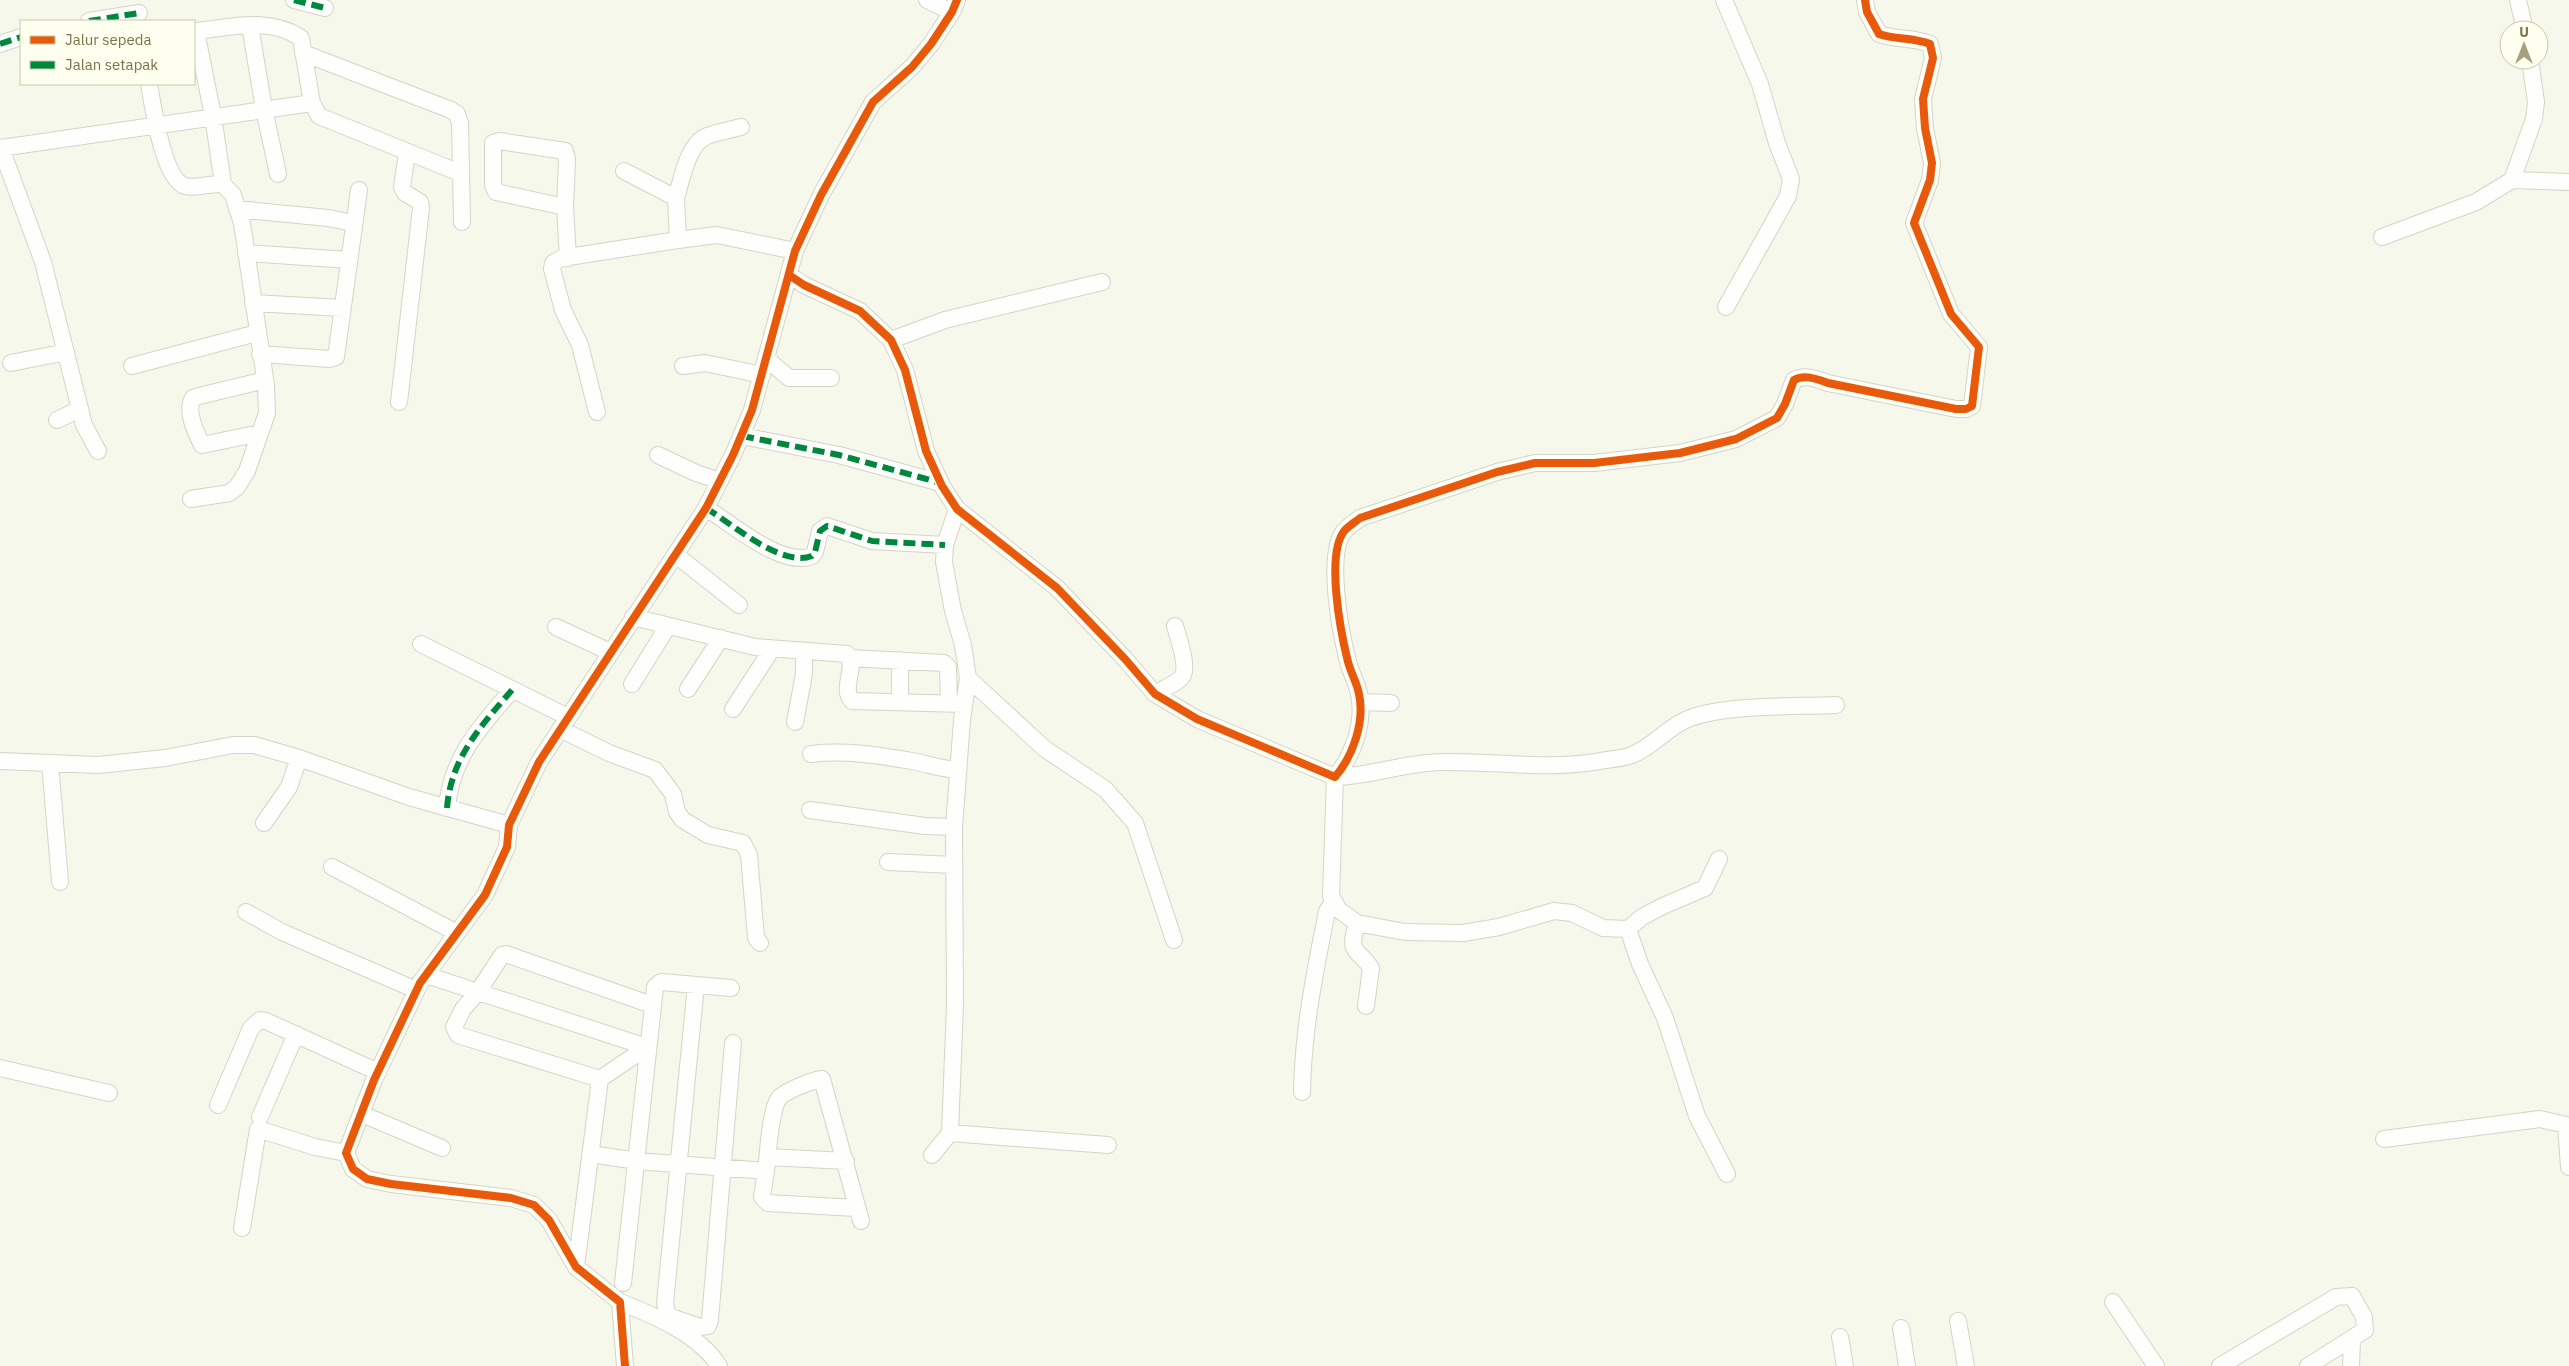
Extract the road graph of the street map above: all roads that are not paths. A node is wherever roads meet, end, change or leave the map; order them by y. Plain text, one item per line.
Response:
1 (294, 0) edge
2 (927, 0) edge
3 (1724, 0) edge
4 (1865, 0) edge
5 (2518, 0) edge
6 (954, 6) edge
7 (325, 8) dead end
8 (139, 11) edge
9 (94, 20) edge
10 (2522, 20) edge
11 (250, 26) junction
12 (195, 31) edge
13 (20, 37) edge
14 (0, 44) edge
15 (303, 53) junction
16 (2532, 70) edge
17 (148, 85) edge
18 (312, 103) junction
19 (264, 109) junction
20 (214, 116) junction
21 (157, 124) junction
22 (741, 127) dead end
23 (0, 148) edge
24 (407, 153) junction
25 (624, 171) dead end
26 (460, 173) junction
27 (278, 174) dead end
28 (2512, 180) junction
29 (2569, 182) edge
30 (223, 184) junction
31 (359, 190) dead end
32 (676, 198) junction
33 (565, 207) junction
34 (237, 209) junction
35 (462, 222) dead end
36 (353, 223) junction
37 (2382, 237) dead end
38 (678, 240) junction
39 (795, 251) junction
40 (246, 253) junction
41 (568, 258) junction
42 (349, 260) junction
43 (789, 275) junction
44 (1102, 282) dead end
45 (253, 302) junction
46 (1726, 307) dead end
47 (342, 308) junction
48 (257, 333) junction
49 (890, 340) junction
50 (66, 352) junction
51 (260, 354) junction
52 (767, 359) junction
53 (11, 363) dead end
54 (132, 366) dead end
55 (683, 366) dead end
56 (762, 375) junction
57 (831, 378) dead end
58 (265, 380) junction
59 (399, 402) dead end
60 (80, 409) junction
61 (597, 412) dead end
62 (57, 420) dead end
63 (260, 433) junction
64 (742, 436) junction
65 (98, 451) dead end
66 (658, 455) dead end
67 (720, 481) junction
68 (941, 483) junction
69 (191, 499) dead end
70 (706, 508) junction
71 (957, 509) junction
72 (945, 545) junction
73 (676, 555) junction
74 (739, 605) dead end
75 (633, 617) junction
76 (668, 626) junction
77 (1175, 626) dead end
78 (556, 627) dead end
79 (721, 638) junction
80 (421, 644) dead end
81 (772, 649) junction
82 (804, 651) junction
83 (610, 652) junction
84 (850, 658) junction
85 (900, 660) junction
86 (968, 678) junction
87 (632, 684) dead end
88 (688, 689) dead end
89 (512, 690) junction
90 (1155, 694) junction
91 (900, 702) junction
92 (1360, 702) junction
93 (1391, 703) dead end
94 (957, 704) junction
95 (1836, 705) dead end
96 (733, 709) dead end
97 (790, 722) dead end
98 (564, 723) junction
99 (811, 754) dead end
100 (299, 758) junction
101 (0, 761) edge
102 (50, 763) junction
103 (958, 770) junction
104 (1335, 777) junction
105 (447, 808) junction
106 (810, 810) dead end
107 (264, 823) dead end
108 (509, 825) junction
109 (954, 827) junction
110 (1719, 859) dead end
111 (888, 862) dead end
112 (954, 865) junction
113 (332, 867) dead end
114 (60, 882) dead end
115 (1334, 900) junction
116 (246, 912) dead end
117 (1357, 923) junction
118 (1628, 929) junction
119 (457, 933) junction
120 (1174, 940) dead end
121 (760, 944) dead end
122 (426, 975) junction
123 (696, 985) junction
124 (730, 988) dead end
125 (416, 990) junction
126 (478, 992) junction
127 (652, 1004) junction
128 (1366, 1006) dead end
129 (296, 1034) junction
130 (733, 1043) dead end
131 (647, 1047) junction
132 (0, 1068) edge
133 (378, 1072) junction
134 (600, 1079) junction
135 (1302, 1092) dead end
136 (110, 1093) dead end
137 (218, 1105) dead end
138 (362, 1114) junction
139 (260, 1117) dead end
140 (950, 1133) junction
141 (2384, 1139) dead end
142 (1108, 1145) dead end
143 (442, 1148) dead end
144 (346, 1153) junction
145 (591, 1154) junction
146 (932, 1155) dead end
147 (846, 1160) junction
148 (638, 1161) junction
149 (680, 1163) junction
150 (767, 1164) junction
151 (722, 1166) junction
152 (2569, 1167) edge
153 (1727, 1174) dead end
154 (242, 1228) dead end
155 (576, 1267) junction
156 (623, 1283) dead end
157 (620, 1302) junction
158 (2113, 1302) dead end
159 (1958, 1321) dead end
160 (1901, 1328) dead end
161 (1840, 1337) dead end
162 (2352, 1340) junction
163 (625, 1366) edge
164 (719, 1366) edge
165 (1845, 1366) edge
166 (1907, 1366) edge
167 (1966, 1366) edge
168 (2156, 1366) edge
169 (2220, 1366) edge
170 (2308, 1366) edge
171 (2351, 1366) edge

1 - 7 street
2 - 6 street
3 - 46 street
4 - 92 street
5 - 10 street
6 - 39 street
8 - 9 street
11 - 12 street
11 - 15 street
11 - 19 street
12 - 20 street
13 - 14 street
15 - 18 street
15 - 26 street
16 - 28 street
17 - 21 street
18 - 19 street
18 - 24 street
19 - 20 street
19 - 27 street
20 - 21 street
20 - 30 street
21 - 23 street
21 - 30 street
22 - 32 street
23 - 50 street
24 - 26 street
24 - 59 street
25 - 32 street
26 - 35 street
28 - 29 street
28 - 37 street
30 - 34 street
31 - 36 street
32 - 38 street
33 - 33 street
33 - 41 street
34 - 36 street
34 - 40 street
36 - 42 street
38 - 39 street
38 - 41 street
39 - 43 street
40 - 42 street
40 - 45 street
41 - 61 street
42 - 47 street
43 - 49 street
43 - 52 street
44 - 49 street
45 - 47 street
45 - 48 street
47 - 51 street
48 - 51 street
48 - 54 street
49 - 68 street
50 - 53 street
50 - 60 street
51 - 58 street
52 - 56 street
52 - 57 street
55 - 56 street
56 - 64 street
58 - 63 street
58 - 63 street
60 - 62 street
60 - 65 street
63 - 69 street
64 - 67 street
64 - 68 street
66 - 67 street
67 - 70 street
68 - 71 street
70 - 72 street
70 - 73 street
71 - 72 street
71 - 90 street
72 - 86 street
73 - 74 street
73 - 75 street
75 - 76 street
75 - 83 street
76 - 79 street
76 - 87 street
77 - 90 street
78 - 83 street
79 - 81 street
79 - 88 street
80 - 89 street
81 - 82 street
81 - 96 street
82 - 84 street
82 - 97 street
83 - 98 street
84 - 85 street
84 - 91 street
85 - 91 street
85 - 94 street
86 - 94 street
86 - 120 street
89 - 98 street
89 - 105 street
90 - 104 street
91 - 94 street
92 - 93 street
92 - 104 street
94 - 103 street
95 - 104 street
98 - 108 street
98 - 121 street
99 - 103 street
100 - 102 street
100 - 105 street
100 - 107 street
101 - 102 street
102 - 114 street
103 - 109 street
104 - 115 street
105 - 108 street
106 - 109 street
108 - 119 street
109 - 112 street
110 - 118 street
111 - 112 street
112 - 140 street
113 - 119 street
115 - 117 street
115 - 135 street
116 - 125 street
117 - 118 street
117 - 128 street
118 - 153 street
119 - 122 street
122 - 125 street
122 - 126 street
123 - 124 street
123 - 127 street
123 - 149 street
125 - 133 street
126 - 127 street
126 - 131 street
126 - 134 street
127 - 131 street
129 - 133 street
129 - 137 street
129 - 139 street
130 - 151 street
131 - 134 street
131 - 148 street
132 - 136 street
133 - 138 street
134 - 145 street
138 - 143 street
138 - 144 street
140 - 142 street
140 - 146 street
141 - 152 street
144 - 154 street
144 - 155 street
145 - 148 street
145 - 155 street
147 - 150 street
147 - 150 street
147 - 150 street
148 - 149 street
148 - 156 street
149 - 151 street
149 - 151 street
150 - 151 street
155 - 157 street
157 - 163 street
157 - 164 street
158 - 168 street
159 - 167 street
160 - 166 street
161 - 165 street
162 - 169 street
162 - 170 street
162 - 171 street

